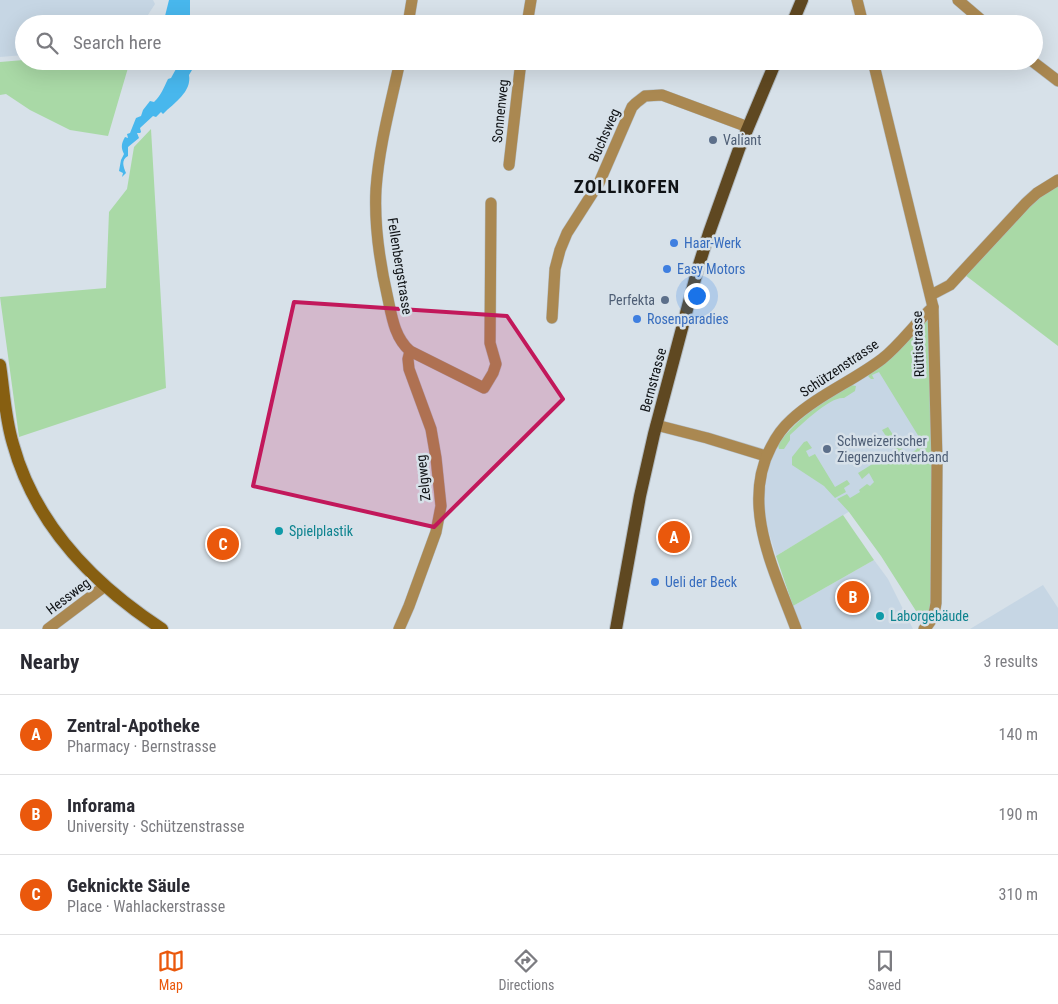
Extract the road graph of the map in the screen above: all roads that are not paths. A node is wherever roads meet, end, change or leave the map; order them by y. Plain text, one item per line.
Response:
1 (412, 0) edge
2 (531, 0) edge
3 (802, 0) edge
4 (857, 0) edge
5 (958, 0) edge
6 (410, 15) edge
7 (528, 15) edge
8 (796, 15) edge
9 (861, 15) edge
10 (976, 15) edge
11 (398, 70) edge
12 (520, 70) edge
13 (772, 70) edge
14 (875, 70) edge
15 (1043, 70) edge
16 (1058, 82) edge
17 (748, 127) junction
18 (509, 165) dead end
19 (1058, 180) edge
20 (492, 203) dead end
21 (932, 301) junction
22 (552, 318) dead end
23 (410, 351) junction
24 (0, 365) edge
25 (656, 425) junction
26 (766, 456) junction
27 (105, 586) junction
28 (48, 629) edge
29 (162, 629) edge
30 (399, 629) edge
31 (616, 629) edge
32 (796, 629) edge
33 (924, 629) edge

1 - 6 street
2 - 7 street
3 - 8 main road
4 - 9 street
5 - 10 street
11 - 23 street, Fellenbergstrasse
12 - 18 street, Sonnenweg
13 - 17 main road, Bernstrasse
14 - 21 street, Rüttistrasse
15 - 16 street
17 - 22 street, Buchsweg
17 - 25 main road, Bernstrasse
19 - 21 street, Schützenstrasse
20 - 23 street
21 - 26 street, Schützenstrasse
21 - 33 street, Rüttistrasse
23 - 30 street, Zelgweg
24 - 27 street
25 - 26 street
25 - 31 main road, Bernstrasse
26 - 32 street, Schützenstrasse
27 - 28 street, Hessweg
27 - 29 street

